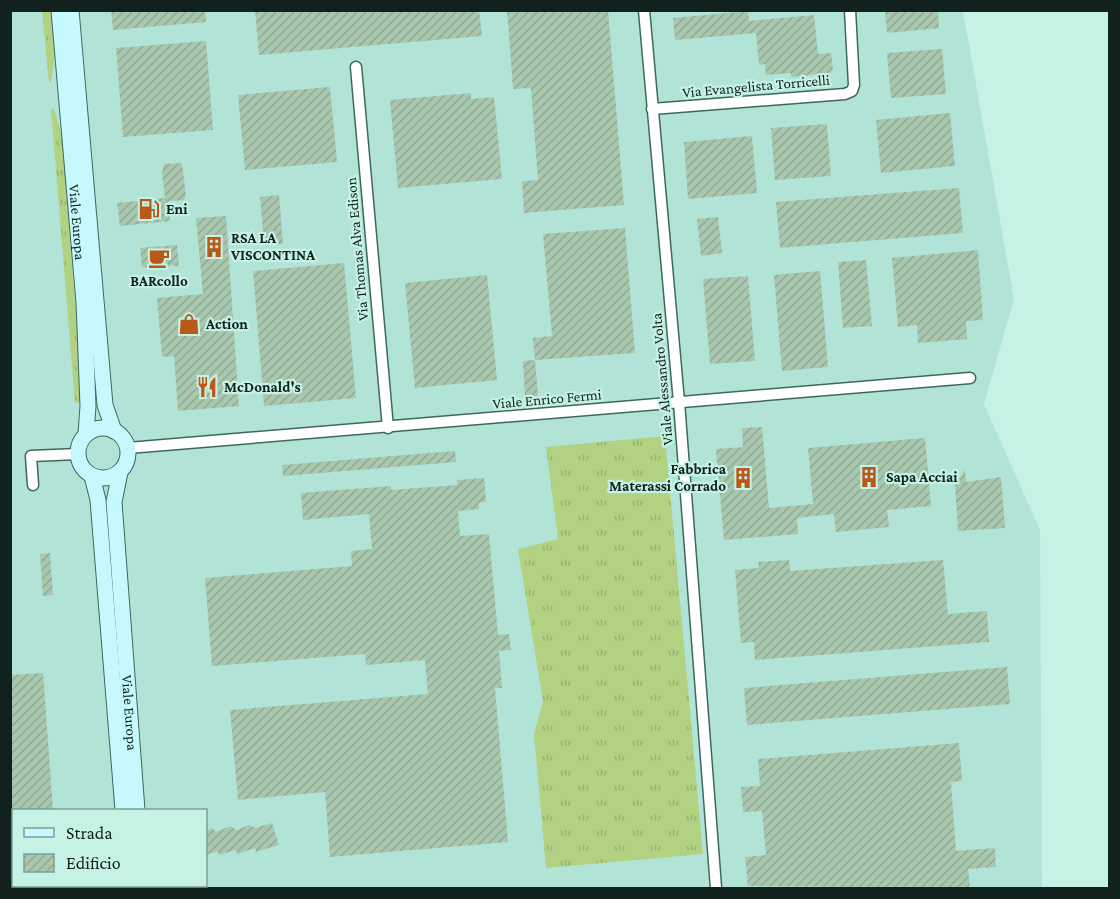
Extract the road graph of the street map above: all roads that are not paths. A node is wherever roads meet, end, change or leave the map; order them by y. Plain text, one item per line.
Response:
1 (59, 10) edge
2 (71, 10) edge
3 (644, 10) edge
4 (850, 10) edge
5 (356, 68) dead end
6 (652, 110) junction
7 (970, 378) dead end
8 (679, 402) junction
9 (388, 428) junction
10 (114, 430) junction
11 (86, 434) junction
12 (128, 448) junction
13 (78, 454) junction
14 (120, 472) junction
15 (92, 476) junction
16 (33, 485) dead end
17 (123, 809) edge
18 (137, 809) edge
19 (716, 888) edge

1 - 11 main road, Viale Europa
2 - 10 main road, Viale Europa
3 - 6 street, Viale Alessandro Volta
4 - 6 street, Via Evangelista Torricelli
5 - 9 street, Via Thomas Alva Edison
6 - 8 street, Viale Alessandro Volta
7 - 8 street, Viale Enrico Fermi
8 - 9 street, Viale Enrico Fermi
8 - 19 street, Viale Alessandro Volta
9 - 12 street, Viale Enrico Fermi
10 - 11 main road
10 - 12 main road
11 - 13 main road
12 - 14 main road
13 - 15 main road
13 - 16 street
14 - 15 main road
14 - 18 main road, Viale Europa
15 - 17 main road, Viale Europa

